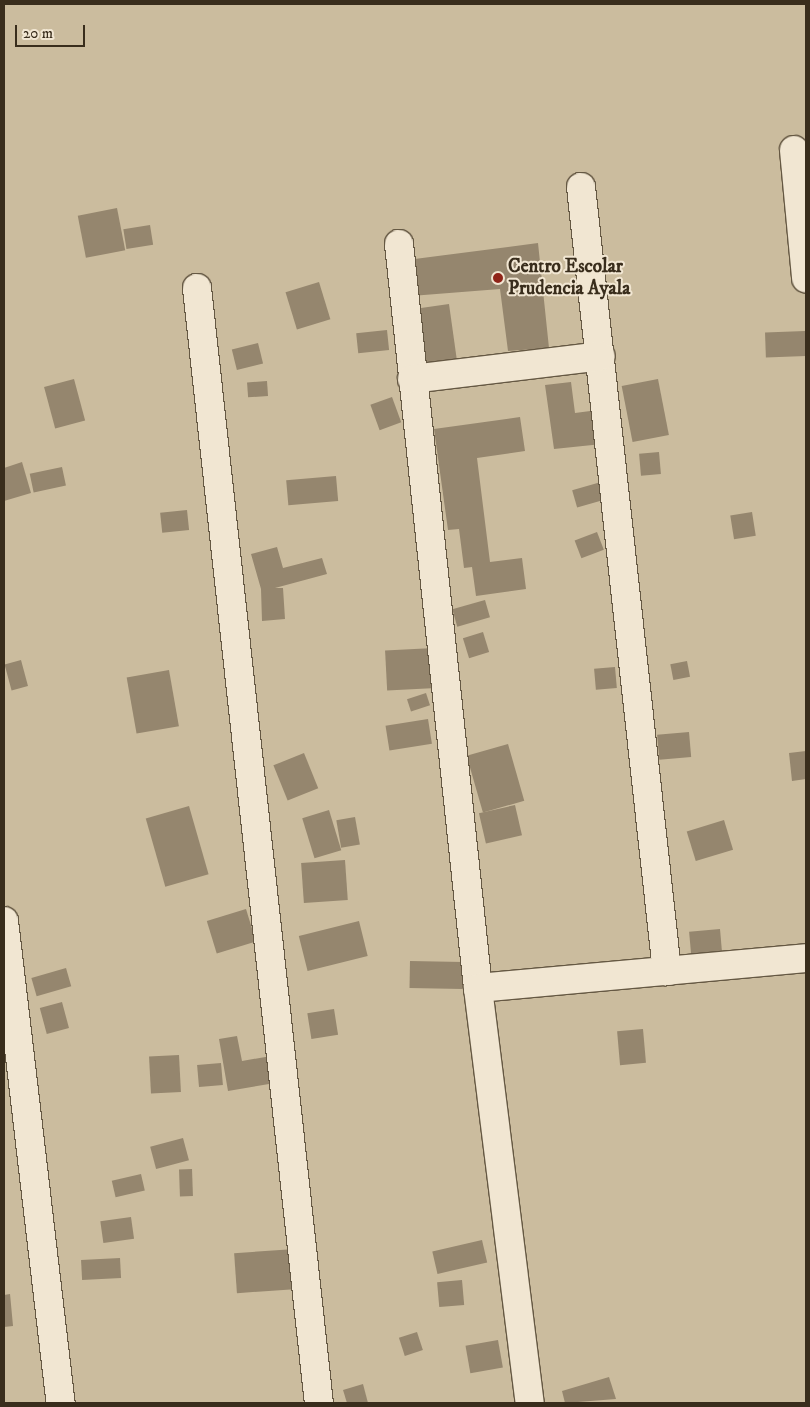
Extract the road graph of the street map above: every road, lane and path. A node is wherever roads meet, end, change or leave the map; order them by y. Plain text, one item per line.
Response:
1 (794, 150) dead end
2 (581, 187) dead end
3 (399, 244) dead end
4 (806, 278) edge
5 (197, 288) dead end
6 (601, 356) junction
7 (412, 379) junction
8 (4, 921) edge
9 (806, 958) edge
10 (667, 971) junction
11 (478, 988) junction
12 (61, 1403) edge
13 (319, 1403) edge
14 (530, 1403) edge

1 - 4 street
2 - 6 street
3 - 7 street
5 - 13 street
6 - 7 street
6 - 10 street
7 - 11 street
8 - 12 street
9 - 10 street
10 - 11 street
11 - 14 street

